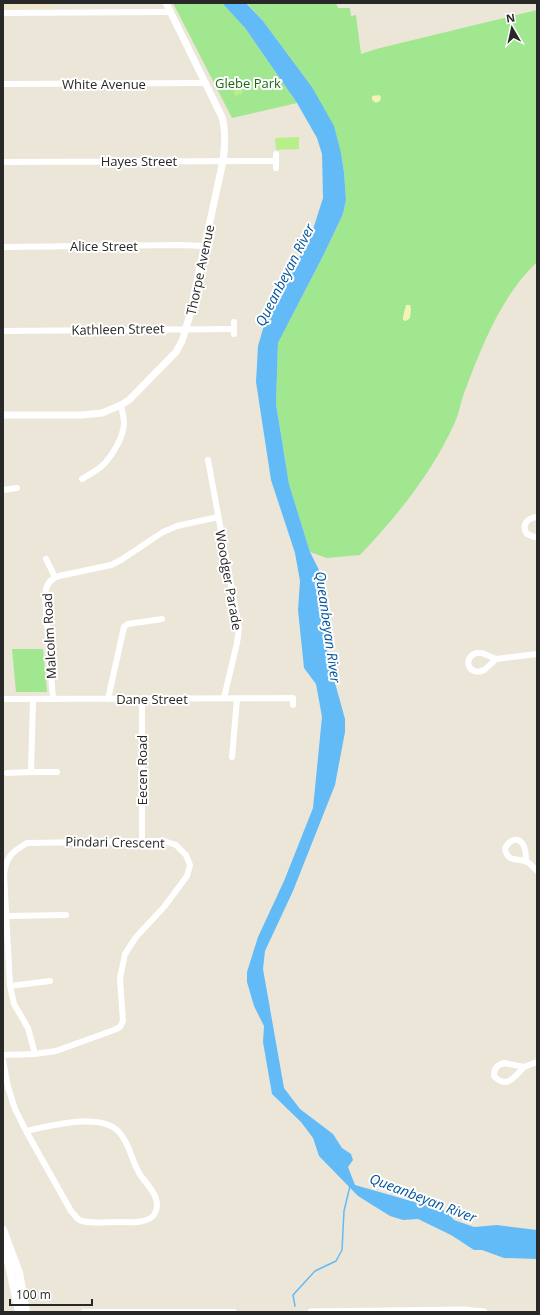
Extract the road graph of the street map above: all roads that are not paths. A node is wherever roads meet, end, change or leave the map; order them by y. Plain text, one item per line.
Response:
1 (166, 3) edge
2 (172, 12) junction
3 (3, 14) edge
4 (206, 83) junction
5 (3, 84) edge
6 (276, 154) dead end
7 (223, 161) junction
8 (3, 162) edge
9 (205, 246) junction
10 (3, 247) edge
11 (234, 328) dead end
12 (186, 329) junction
13 (3, 331) edge
14 (121, 405) junction
15 (3, 415) edge
16 (208, 460) dead end
17 (82, 479) dead end
18 (17, 488) dead end
19 (3, 490) edge
20 (218, 516) junction
21 (537, 517) edge
22 (537, 536) edge
23 (46, 558) dead end
24 (55, 577) junction
25 (162, 619) dead end
26 (537, 654) edge
27 (496, 659) dead end
28 (224, 698) junction
29 (237, 698) junction
30 (3, 699) edge
31 (33, 699) junction
32 (53, 699) junction
33 (108, 699) junction
34 (142, 699) junction
35 (293, 705) dead end
36 (232, 757) dead end
37 (32, 772) junction
38 (57, 772) dead end
39 (8, 773) dead end
40 (142, 841) junction
41 (526, 862) dead end
42 (537, 871) edge
43 (66, 915) dead end
44 (7, 916) junction
45 (50, 981) dead end
46 (10, 986) junction
47 (34, 1054) junction
48 (3, 1055) edge
49 (3, 1061) edge
50 (537, 1062) edge
51 (524, 1067) junction
52 (26, 1131) junction
53 (3, 1230) edge
54 (3, 1247) edge
55 (10, 1269) edge
56 (19, 1312) edge
57 (26, 1312) edge
58 (84, 1312) edge
59 (234, 1312) edge
60 (311, 1312) edge
61 (418, 1312) edge
62 (484, 1312) edge

1 - 2 street, Thorpe Avenue
2 - 3 street
2 - 4 street, Thorpe Avenue
4 - 5 street, White Avenue
4 - 7 street, Thorpe Avenue
6 - 7 street, Hayes Street
7 - 8 street, Hayes Street
7 - 9 street, Thorpe Avenue
9 - 10 street, Alice Street
9 - 12 street, Thorpe Avenue
11 - 12 street, Kathleen Street
12 - 13 street, Kathleen Street
12 - 14 street, Thorpe Avenue
14 - 15 street, Thorpe Avenue
14 - 17 street
16 - 20 street, Woodger Parade
18 - 19 street
20 - 24 street, Malcolm Road
20 - 28 street, Woodger Parade
21 - 22 street
23 - 24 street, Malcolm Road
24 - 32 street, Malcolm Road
25 - 33 street
26 - 27 street
28 - 29 street, Dane Street
28 - 34 street, Dane Street
29 - 35 street, Dane Street
29 - 36 street
30 - 31 street, Dane Street
31 - 32 street, Dane Street
31 - 37 street
32 - 33 street, Dane Street
33 - 34 street, Dane Street
34 - 40 street, Eecen Road
37 - 38 street
37 - 39 street
40 - 44 street, Pindari Crescent
40 - 47 street, Pindari Crescent
41 - 42 street
43 - 44 street
44 - 46 street, Pindari Crescent
45 - 46 street
46 - 47 street, Pindari Crescent
47 - 48 street, Pindari Crescent
49 - 52 street
50 - 51 street
51 - 51 street
52 - 52 street
53 - 55 main road
54 - 55 main road
55 - 56 main road
55 - 57 main road
58 - 59 street
60 - 61 street
61 - 62 street

